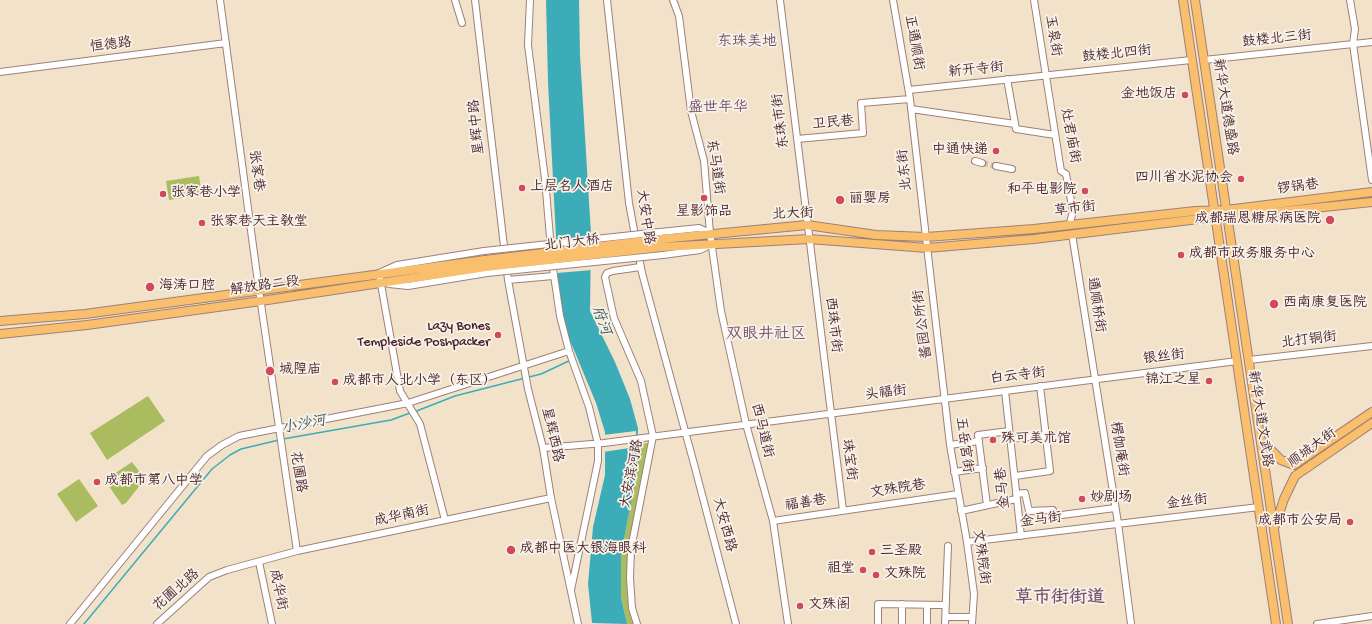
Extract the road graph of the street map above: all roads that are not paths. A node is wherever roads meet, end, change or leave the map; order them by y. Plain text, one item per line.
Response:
1 (220, 0) edge
2 (455, 0) edge
3 (475, 0) edge
4 (530, 0) edge
5 (607, 0) edge
6 (673, 0) edge
7 (780, 0) edge
8 (893, 0) edge
9 (1034, 0) edge
10 (1182, 0) edge
11 (1195, 0) edge
12 (1350, 0) edge
13 (462, 23) dead end
14 (1372, 42) edge
15 (226, 43) junction
16 (1353, 44) junction
17 (1192, 60) junction
18 (1204, 60) junction
19 (0, 72) edge
20 (1046, 75) junction
21 (1007, 79) junction
22 (909, 90) junction
23 (910, 100) junction
24 (911, 109) junction
25 (1015, 124) junction
26 (1055, 135) junction
27 (797, 139) junction
28 (996, 166) tunnel mouth
29 (1012, 169) dead end
30 (1372, 180) edge
31 (1372, 192) edge
32 (1372, 202) edge
33 (1214, 213) junction
34 (1227, 213) junction
35 (1070, 224) junction
36 (807, 225) junction
37 (710, 233) junction
38 (1072, 234) junction
39 (926, 238) junction
40 (809, 239) junction
41 (661, 244) junction
42 (711, 244) junction
43 (928, 248) junction
44 (504, 251) joint
45 (486, 263) junction
46 (640, 267) junction
47 (379, 273) junction
48 (553, 276) junction
49 (508, 280) junction
50 (379, 282) junction
51 (259, 290) junction
52 (261, 301) junction
53 (0, 321) edge
54 (0, 334) edge
55 (1372, 346) edge
56 (570, 353) junction
57 (1249, 360) junction
58 (1237, 361) junction
59 (524, 368) junction
60 (1094, 379) junction
61 (1040, 386) junction
62 (1005, 391) junction
63 (945, 399) junction
64 (409, 405) junction
65 (1372, 412) edge
66 (830, 413) junction
67 (1372, 423) edge
68 (746, 424) junction
69 (278, 431) junction
70 (1009, 431) junction
71 (686, 432) junction
72 (1046, 435) junction
73 (653, 436) junction
74 (1010, 440) junction
75 (1261, 440) junction
76 (979, 441) junction
77 (601, 443) junction
78 (950, 445) junction
79 (543, 448) junction
80 (983, 468) junction
81 (954, 472) junction
82 (1015, 476) junction
83 (958, 494) junction
84 (1016, 496) junction
85 (551, 498) junction
86 (987, 505) junction
87 (1259, 507) junction
88 (1115, 508) junction
89 (843, 510) junction
90 (961, 511) junction
91 (445, 520) junction
92 (772, 521) junction
93 (1118, 523) junction
94 (1274, 529) junction
95 (1021, 536) junction
96 (967, 542) junction
97 (948, 546) dead end
98 (297, 551) junction
99 (259, 562) junction
100 (571, 592) junction
101 (902, 604) junction
102 (927, 604) junction
103 (946, 605) junction
104 (1372, 616) edge
105 (946, 617) junction
106 (972, 617) junction
107 (70, 624) edge
108 (157, 624) edge
109 (272, 624) edge
110 (578, 624) edge
111 (638, 624) edge
112 (736, 624) edge
113 (788, 624) edge
114 (878, 624) edge
115 (902, 624) edge
116 (927, 624) edge
117 (945, 624) edge
118 (972, 624) edge
119 (1131, 624) edge
120 (1276, 624) edge
121 (1288, 624) edge
122 (1317, 624) edge

1 - 15 street, 张家巷
2 - 13 street
3 - 44 street, 星辉中路
4 - 48 street
5 - 46 street, 大安中路
6 - 37 street, 东马道街
7 - 27 street, 东珠市街
8 - 22 street, 正通顺街
9 - 20 street, 玉泉街
10 - 17 main road, 新华大道德盛路
11 - 18 main road, 新华大道德盛路
12 - 16 street
14 - 16 street, 鼓楼北三街
15 - 19 street, 恒德路
15 - 51 street, 张家巷
16 - 18 street, 鼓楼北三街
16 - 30 street
17 - 20 street, 鼓楼北四街
17 - 33 main road, 新华大道德盛路
18 - 34 main road, 新华大道德盛路
20 - 21 street, 新开寺街
20 - 26 street, 灶君庙街
21 - 22 street, 新开寺街
21 - 25 street
22 - 23 street, 北东街
23 - 24 street, 北东街
23 - 27 street, 卫民巷
24 - 25 street
24 - 39 street, 北东街
25 - 26 street
26 - 35 street, 灶君庙街
27 - 36 street, 东珠市街
28 - 29 street
31 - 34 main road, 锣锅巷
32 - 34 main road, 锣锅巷
33 - 34 main road, 草市街
33 - 35 main road, 草市街
33 - 38 main road, 草市街
33 - 58 main road, 新华大道文武路
34 - 57 main road, 新华大道文武路
35 - 39 main road, 草市街
36 - 37 main road, 北大街
36 - 39 main road, 北大街
36 - 40 street, 东珠市街
37 - 41 main road, 北大街
37 - 42 street, 东马道街
38 - 43 main road, 草市街
38 - 60 street, 通顺桥街
39 - 43 street, 北东街
40 - 42 main road, 北大街
40 - 43 main road, 北大街
40 - 66 street, 西珠市街
41 - 42 main road, 北大街
41 - 45 main road, 北门大桥, bridge
41 - 45 street, bridge
42 - 68 street, 西马道街
43 - 63 street, 酱园公所街
44 - 49 street, 星辉西路
45 - 47 main road, 解放路二段
45 - 50 main road, 解放路二段
46 - 71 street, 大安中路
46 - 73 street, 大安滨河路
47 - 50 street
47 - 51 main road, 解放路二段
48 - 49 street
48 - 56 street
49 - 59 street, 星辉西路
50 - 52 main road, 解放路二段
50 - 64 street
51 - 52 street, 张家巷
51 - 53 main road, 解放路二段
52 - 54 main road, 解放路二段
52 - 69 street, 花圃路
55 - 57 street, 北打铜街
56 - 59 street
56 - 77 street
57 - 75 main road, 新华大道文武路
58 - 60 street, 银丝街
58 - 87 main road, 新华大道文武路
59 - 64 street
59 - 79 street, 星辉西路
60 - 61 street, 白云寺街
60 - 88 street, 楞伽庵街
61 - 62 street, 白云寺街
61 - 72 street
62 - 63 street, 白云寺街
62 - 70 street, 金马巷
63 - 66 street, 头福街
63 - 78 street, 五岳宫街
64 - 69 street
64 - 91 street
65 - 75 main road, 顺城大街
66 - 68 street, 头福街
66 - 89 street, 珠宝街
67 - 94 main road, 顺城大街
68 - 71 street, 头福街
68 - 92 street, 西马道街
69 - 98 street, 花圃路
69 - 107 street
70 - 74 street, 金马巷
70 - 76 street
71 - 73 street, 头福街
71 - 112 street, 大安西路
72 - 74 street
72 - 82 street
73 - 77 street, 头福街
73 - 111 street, 大安滨河路
74 - 82 street, 金马巷
75 - 94 main road, 新华大道文武路
76 - 78 street
76 - 80 street
77 - 79 street, 头福街
77 - 100 street
78 - 81 street, 五岳宫街
79 - 85 street, 星辉西路
80 - 81 street
80 - 86 street
81 - 83 street, 五岳宫街
82 - 84 street, 金马巷
83 - 89 street, 文殊院巷
83 - 90 street, 文殊院街
84 - 86 street
84 - 88 street
84 - 95 street, 金马巷
85 - 91 street, 成华南街
85 - 100 street, 星辉西路
86 - 90 street
87 - 93 street, 金丝街
87 - 120 main road, 新华大道文武路
88 - 93 street, 楞伽庵街
89 - 92 street, 福善巷
90 - 96 street, 文殊院街
91 - 98 street, 成华南街
92 - 113 street, 西马道街
93 - 95 street, 金马街
93 - 119 street, 楞伽庵街
94 - 121 main road, 新华大道文武路
95 - 96 street, 金马街
96 - 106 street, 文殊院街
97 - 103 street
98 - 99 street, 成华南街
99 - 108 street, 花圃北路
99 - 109 street, 成华街
100 - 110 street, 星辉西路
101 - 102 street
101 - 114 street
101 - 115 street
102 - 103 street
102 - 116 street
103 - 105 street
104 - 122 street
105 - 106 street
105 - 117 street
106 - 118 street, 文殊院街

